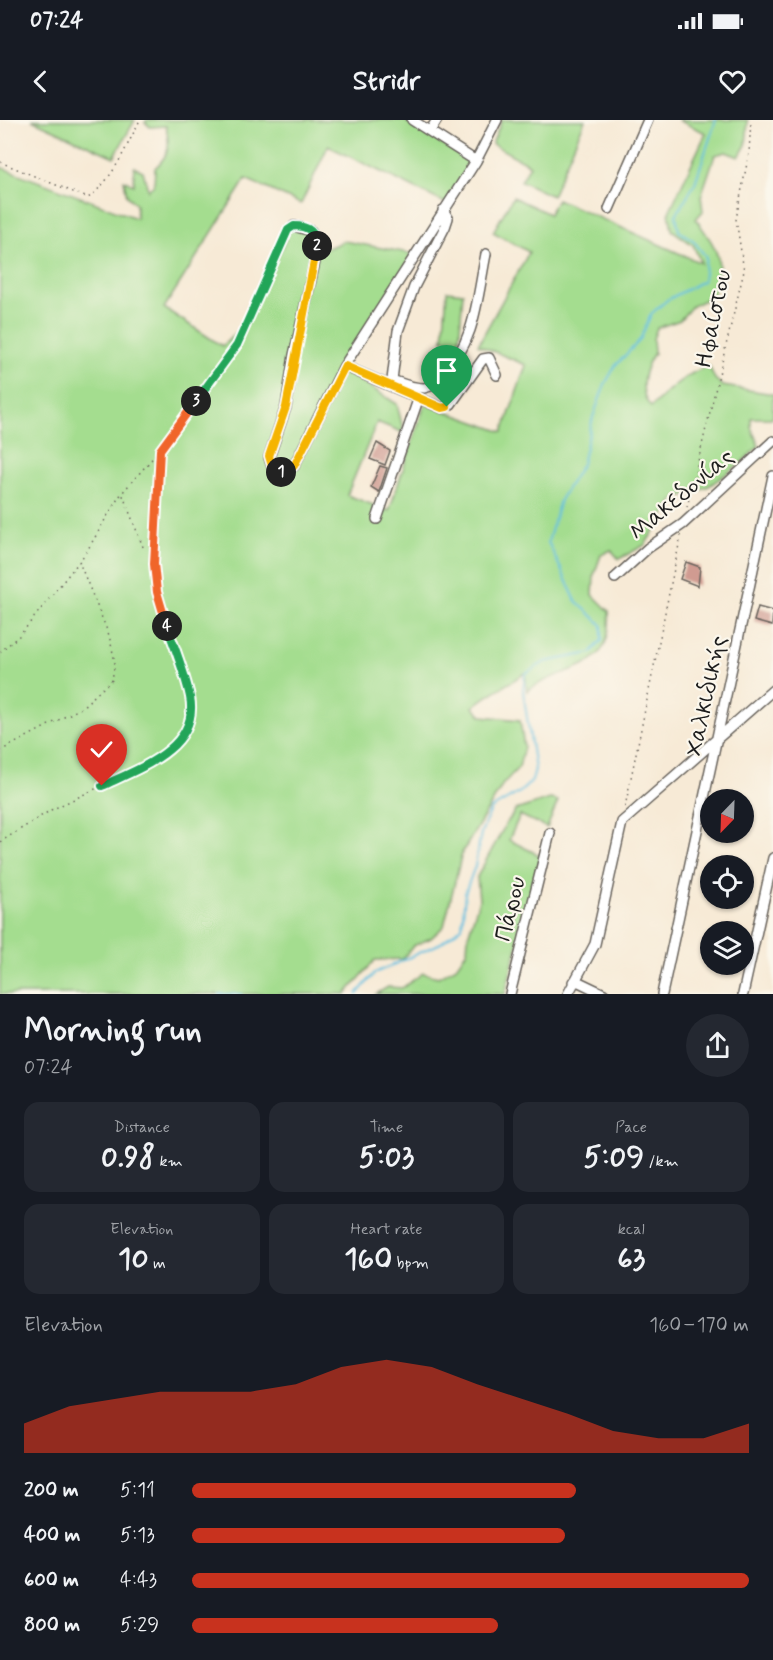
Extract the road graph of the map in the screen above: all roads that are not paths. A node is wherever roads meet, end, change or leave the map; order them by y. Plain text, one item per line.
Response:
1 (412, 120) edge
2 (437, 120) edge
3 (497, 120) edge
4 (648, 120) edge
5 (430, 131) junction
6 (476, 161) junction
7 (609, 209) dead end
8 (443, 210) junction
9 (294, 226) road end
10 (486, 254) dead end
11 (345, 366) junction
12 (373, 372) dead end
13 (497, 375) dead end
14 (392, 380) junction
15 (419, 397) junction
16 (773, 441) edge
17 (773, 476) edge
18 (377, 519) dead end
19 (615, 578) dead end
20 (773, 690) edge
21 (718, 738) junction
22 (550, 833) dead end
23 (773, 858) edge
24 (573, 982) junction
25 (510, 994) edge
26 (568, 994) edge
27 (603, 994) edge
28 (662, 994) edge
29 (743, 994) edge

1 - 5 street
2 - 5 street
3 - 6 street
4 - 7 street
5 - 6 street
6 - 8 street
8 - 11 street
8 - 14 street
9 - 11 street
10 - 14 street
11 - 15 street
12 - 14 street
13 - 15 street
15 - 18 street
16 - 19 street, Μακεδονίας
17 - 21 street, Χαλκιδικής
20 - 21 street
21 - 24 street
21 - 28 street, Χαλκιδικής
22 - 25 street, Πάρου
23 - 29 street
24 - 26 street
24 - 27 street

